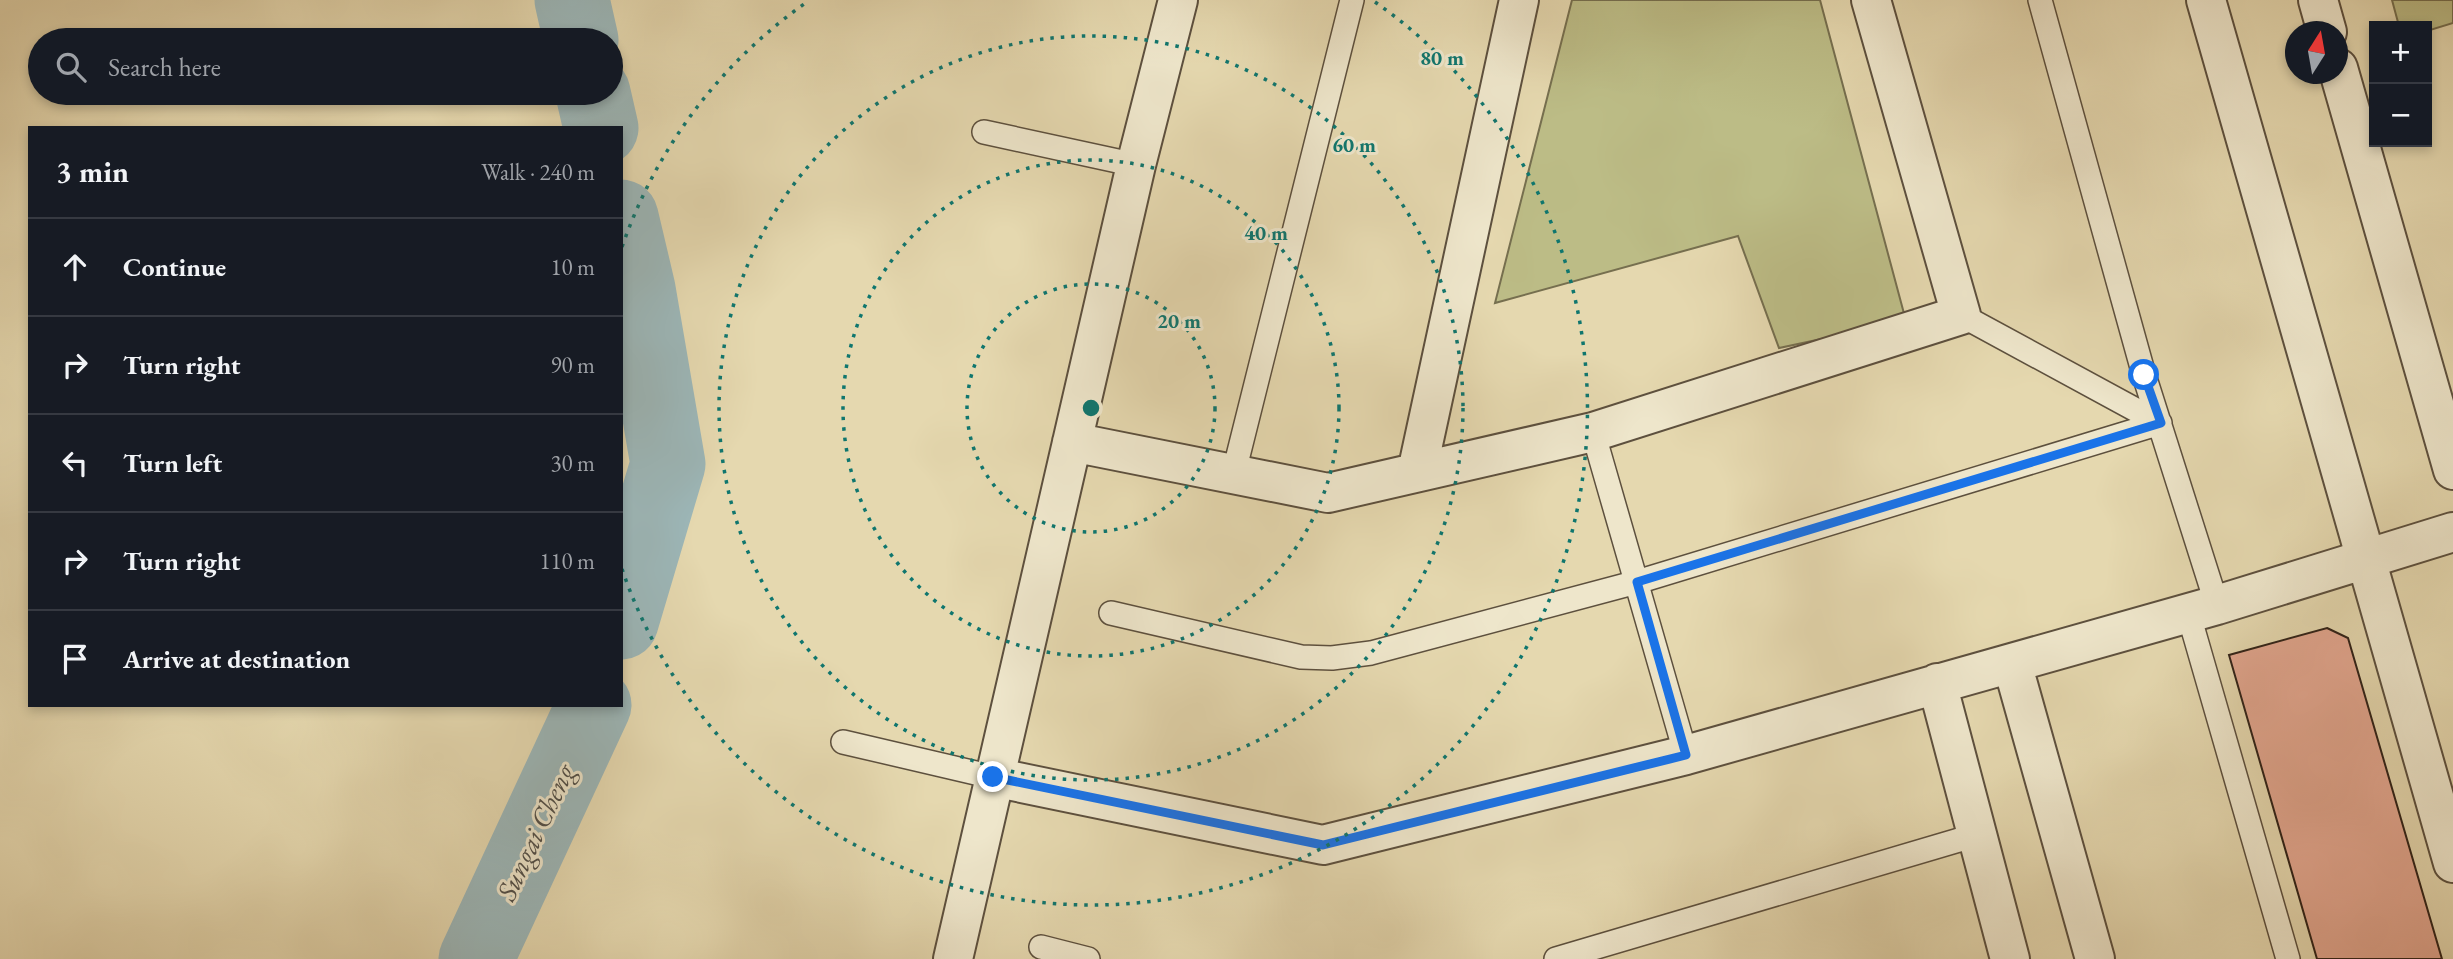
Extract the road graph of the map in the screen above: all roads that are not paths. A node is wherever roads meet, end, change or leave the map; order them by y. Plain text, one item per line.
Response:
1 (1178, 0) edge
2 (1352, 0) edge
3 (1519, 0) edge
4 (1871, 0) edge
5 (2040, 0) edge
6 (2206, 0) edge
7 (2318, 0) edge
8 (2324, 21) edge
9 (2342, 84) edge
10 (984, 132) dead end
11 (1136, 165) junction
12 (1961, 315) junction
13 (2161, 423) junction
14 (1593, 432) junction
15 (1072, 442) junction
16 (2453, 470) edge
17 (1417, 472) junction
18 (1233, 476) junction
19 (2453, 532) edge
20 (2367, 559) junction
21 (1637, 582) junction
22 (2203, 608) junction
23 (1111, 614) dead end
24 (2012, 663) junction
25 (1937, 683) junction
26 (843, 742) dead end
27 (1686, 755) junction
28 (993, 777) junction
29 (1976, 835) junction
30 (2453, 863) edge
31 (1041, 947) dead end
32 (953, 959) edge
33 (1088, 959) edge
34 (1556, 959) edge
35 (2010, 959) edge
36 (2095, 959) edge
37 (2288, 959) edge

1 - 11 street
2 - 18 lane
3 - 17 street
4 - 12 street
5 - 13 lane
6 - 20 street
7 - 8 street
9 - 16 street
10 - 11 lane
11 - 15 street
12 - 13 lane
12 - 14 street
13 - 21 lane
13 - 22 lane
14 - 17 street
14 - 21 lane
15 - 18 street
15 - 28 street
17 - 18 street
19 - 20 street
20 - 22 street
20 - 30 street
21 - 23 lane
21 - 27 lane
22 - 24 street
22 - 37 lane
24 - 25 street
24 - 36 street
25 - 27 street
25 - 29 street
26 - 28 lane
27 - 28 street
28 - 32 street
29 - 34 lane
29 - 35 street
31 - 33 lane

